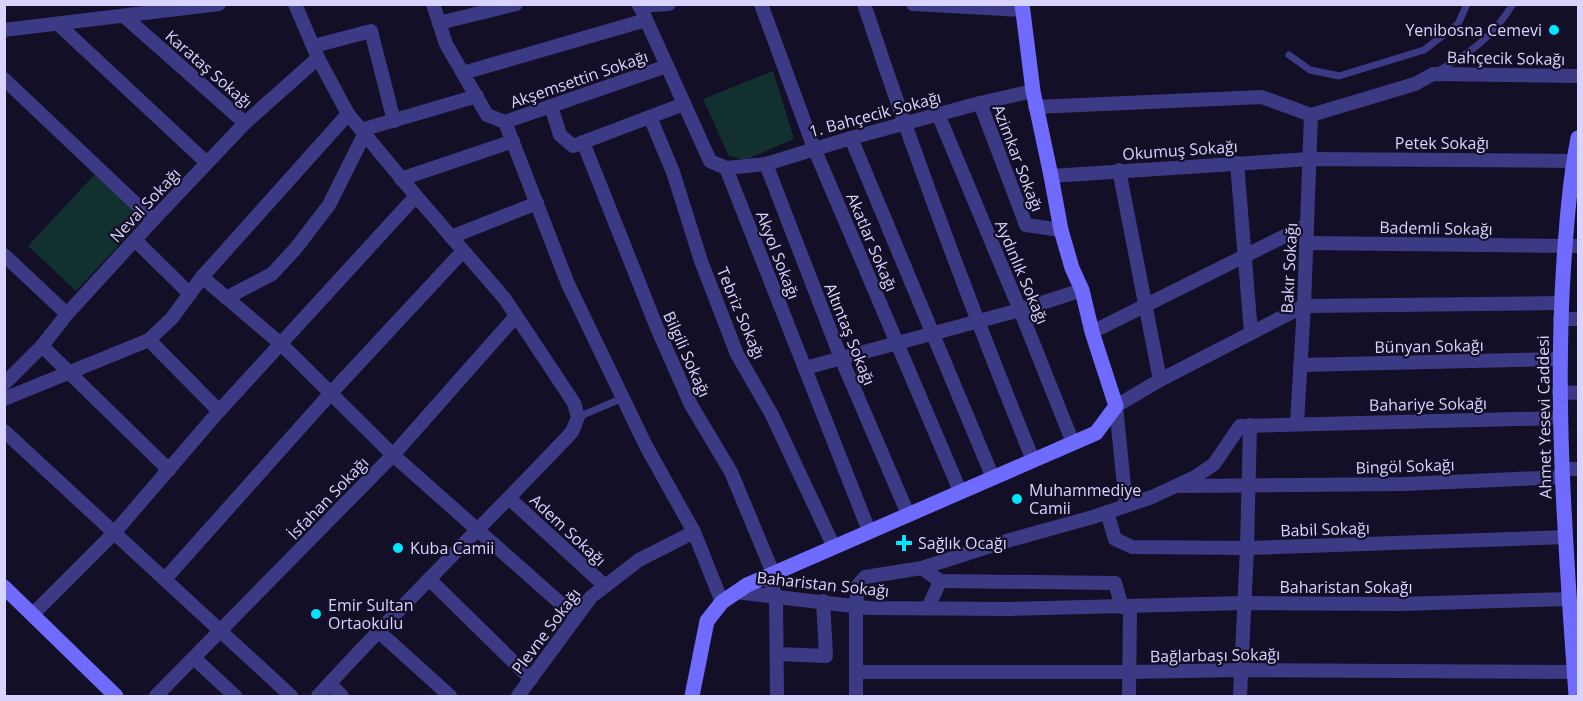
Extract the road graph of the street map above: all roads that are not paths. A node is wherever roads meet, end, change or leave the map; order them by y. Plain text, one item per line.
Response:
1 (219, 4) edge
2 (295, 4) edge
3 (433, 4) edge
4 (516, 4) edge
5 (669, 4) edge
6 (760, 4) edge
7 (864, 4) edge
8 (913, 4) edge
9 (1467, 4) edge
10 (1513, 4) edge
11 (639, 5) edge
12 (1022, 7) edge
13 (124, 16) junction
14 (646, 20) junction
15 (439, 23) junction
16 (58, 24) junction
17 (4, 30) edge
18 (316, 52) junction
19 (1289, 55) dead end
20 (667, 66) junction
21 (463, 73) junction
22 (1433, 74) junction
23 (1578, 76) edge
24 (4, 79) edge
25 (1033, 92) junction
26 (477, 96) junction
27 (980, 103) junction
28 (684, 104) junction
29 (551, 106) junction
30 (1035, 107) junction
31 (348, 114) junction
32 (938, 114) junction
33 (1311, 115) junction
34 (650, 117) junction
35 (394, 121) junction
36 (505, 122) junction
37 (245, 123) junction
38 (904, 124) junction
39 (362, 133) junction
40 (852, 138) junction
41 (1578, 138) edge
42 (513, 141) junction
43 (583, 142) junction
44 (814, 148) junction
45 (1310, 159) junction
46 (1576, 160) edge
47 (1237, 163) junction
48 (207, 164) junction
49 (766, 164) junction
50 (726, 168) junction
51 (1119, 170) junction
52 (1051, 176) junction
53 (401, 179) junction
54 (416, 196) junction
55 (537, 203) junction
56 (153, 220) junction
57 (1307, 225) junction
58 (1061, 230) junction
59 (452, 237) junction
60 (135, 240) junction
61 (1306, 243) junction
62 (1572, 246) edge
63 (464, 251) junction
64 (4, 255) edge
65 (1246, 255) junction
66 (202, 277) junction
67 (1082, 290) junction
68 (190, 294) junction
69 (226, 298) junction
70 (1561, 303) junction
71 (1146, 304) junction
72 (1304, 306) junction
73 (1020, 310) junction
74 (67, 314) junction
75 (516, 316) junction
76 (1560, 319) junction
77 (1578, 319) edge
78 (977, 322) junction
79 (1092, 332) junction
80 (1251, 333) junction
81 (933, 334) junction
82 (149, 340) junction
83 (898, 342) junction
84 (281, 344) junction
85 (42, 346) junction
86 (841, 358) junction
87 (1559, 359) junction
88 (1300, 365) junction
89 (805, 368) junction
90 (70, 372) junction
91 (1160, 380) junction
92 (4, 384) edge
93 (1559, 392) junction
94 (331, 393) junction
95 (1578, 393) edge
96 (623, 398) junction
97 (4, 399) edge
98 (1116, 406) junction
99 (219, 411) junction
100 (578, 417) junction
101 (1560, 418) junction
102 (1297, 423) junction
103 (1250, 425) junction
104 (4, 430) edge
105 (1073, 443) junction
106 (393, 455) junction
107 (1033, 460) junction
108 (1578, 469) edge
109 (169, 470) junction
110 (1563, 473) junction
111 (993, 478) junction
112 (1176, 486) junction
113 (1249, 486) junction
114 (960, 491) junction
115 (509, 498) junction
116 (1126, 506) junction
117 (1107, 512) junction
118 (908, 514) junction
119 (478, 530) junction
120 (869, 531) junction
121 (694, 532) junction
122 (114, 533) junction
123 (1570, 544) edge
124 (834, 547) junction
125 (1247, 548) junction
126 (922, 568) junction
127 (770, 574) junction
128 (165, 579) junction
129 (429, 579) junction
130 (940, 581) junction
131 (605, 586) junction
132 (736, 592) junction
133 (7, 594) edge
134 (776, 597) junction
135 (1570, 599) junction
136 (823, 601) junction
137 (722, 602) junction
138 (1244, 603) junction
139 (856, 606) junction
140 (1126, 607) junction
141 (928, 608) junction
142 (33, 614) junction
143 (576, 617) junction
144 (222, 631) junction
145 (378, 631) junction
146 (1575, 645) edge
147 (778, 654) junction
148 (194, 658) junction
149 (1240, 670) junction
150 (856, 672) junction
151 (1130, 672) junction
152 (1574, 672) junction
153 (531, 679) junction
154 (330, 684) junction
155 (116, 696) edge
156 (156, 696) edge
157 (235, 696) edge
158 (291, 696) edge
159 (318, 696) edge
160 (342, 696) edge
161 (450, 696) edge
162 (518, 696) edge
163 (692, 696) edge
164 (777, 696) edge
165 (856, 696) edge
166 (1129, 696) edge
167 (1240, 696) edge
168 (1576, 696) edge

1 - 13 street
2 - 18 street
3 - 15 street, Akşemsettin Sokağı
4 - 15 street
5 - 11 street
6 - 44 street, Akatlar Sokağı
7 - 38 street
8 - 12 street
9 - 19 lane
10 - 22 lane
11 - 14 street, Akyol Sokağı
12 - 25 street
13 - 16 street
13 - 37 street, Karataş Sokağı
14 - 20 street, Akyol Sokağı
14 - 21 street
15 - 21 street, Akşemsettin Sokağı
16 - 17 street
16 - 48 street
18 - 31 street
18 - 35 street
18 - 37 street, Neval Sokağı
20 - 28 street, Akyol Sokağı
20 - 29 street, Akşemsettin Sokağı
21 - 26 street, Akşemsettin Sokağı
22 - 23 street, Bahçecik Sokağı
22 - 33 street
24 - 56 street
25 - 27 street, 1. Bahçecik Sokağı
25 - 30 street
26 - 35 street
26 - 36 street, Akşemsettin Sokağı
27 - 32 street, 1. Bahçecik Sokağı
27 - 58 street, Azimkar Sokağı
28 - 34 street
28 - 50 street, Akyol Sokağı
29 - 36 street, Akşemsettin Sokağı
29 - 43 street
30 - 33 street
30 - 52 street
31 - 39 street
31 - 66 street
32 - 38 street, 1. Bahçecik Sokağı
32 - 73 street, Aydınlık Sokağı
33 - 45 street, Bakır Sokağı
34 - 43 street
34 - 124 street, Tebriz Sokağı
35 - 39 street
36 - 42 street
37 - 48 street, Neval Sokağı
38 - 40 street, 1. Bahçecik Sokağı
38 - 78 street
39 - 53 street
39 - 69 street
40 - 44 street, 1. Bahçecik Sokağı
40 - 81 street
41 - 46 street, Ahmet Yesevi Caddesi
42 - 53 street
42 - 55 street
43 - 127 street, Bilgili Sokağı
44 - 49 street, 1. Bahçecik Sokağı
44 - 83 street, Akatlar Sokağı
45 - 46 street, Petek Sokağı
45 - 47 street, Okumuş Sokağı
45 - 57 street, Bakır Sokağı
46 - 62 street, Ahmet Yesevi Caddesi
47 - 51 street, Okumuş Sokağı
47 - 65 street
48 - 56 street, Neval Sokağı
49 - 50 street, 1. Bahçecik Sokağı
49 - 86 street, Altıntaş Sokağı
50 - 89 street, Akyol Sokağı
51 - 52 street, Okumuş Sokağı
51 - 71 street
52 - 58 street
53 - 54 street
54 - 59 street
54 - 84 street
55 - 59 street
55 - 96 street
56 - 60 street, Neval Sokağı
57 - 61 street, Bakır Sokağı
57 - 65 street
58 - 67 street
59 - 63 street
60 - 68 street
60 - 74 street, Neval Sokağı
61 - 62 street, Bademli Sokağı
61 - 72 street, Bakır Sokağı
62 - 70 street, Ahmet Yesevi Caddesi
63 - 75 street
63 - 94 street
64 - 74 street
65 - 71 street
65 - 80 street
66 - 68 street
66 - 69 street
67 - 73 street
67 - 79 street
68 - 82 street
69 - 84 street
70 - 72 street
70 - 76 street, Ahmet Yesevi Caddesi
71 - 79 street
71 - 91 street
72 - 80 street
72 - 88 street, Bakır Sokağı
73 - 78 street
73 - 105 street, Aydınlık Sokağı
74 - 85 street, Neval Sokağı
75 - 100 street
75 - 106 street, İsfahan Sokağı
76 - 77 street
76 - 87 street, Ahmet Yesevi Caddesi
78 - 81 street
78 - 107 street
79 - 98 street
80 - 91 street
81 - 83 street
81 - 111 street
82 - 90 street
82 - 99 street
83 - 86 street
83 - 114 street, Akatlar Sokağı
84 - 94 street
84 - 99 street
85 - 90 street
85 - 92 street, Neval Sokağı
86 - 89 street
86 - 118 street, Altıntaş Sokağı
87 - 88 street, Bünyan Sokağı
87 - 93 street, Ahmet Yesevi Caddesi
88 - 102 street, Bakır Sokağı
89 - 120 street, Akyol Sokağı
90 - 97 street
90 - 109 street
91 - 98 street
93 - 95 street
93 - 101 street, Ahmet Yesevi Caddesi
94 - 106 street
94 - 128 street
96 - 100 lane
96 - 121 street
98 - 105 street
98 - 116 street
99 - 109 street
100 - 115 street
101 - 102 street, Bahariye Sokağı
101 - 110 street, Ahmet Yesevi Caddesi
102 - 103 street, Bahariye Sokağı
103 - 112 street
103 - 113 street
104 - 122 street
105 - 107 street
106 - 119 street
106 - 144 street, İsfahan Sokağı
107 - 111 street
108 - 110 street, Bingöl Sokağı
109 - 122 street
110 - 113 street, Bingöl Sokağı
110 - 123 street, Ahmet Yesevi Caddesi
111 - 114 street
112 - 113 street, Bingöl Sokağı
112 - 116 street
113 - 125 street
114 - 118 street
115 - 119 street
115 - 131 street, Adem Sokağı
116 - 117 street
117 - 125 street, Babil Sokağı
117 - 126 street
118 - 120 street
119 - 129 street
119 - 143 street
120 - 124 street
121 - 131 street, Plevne Sokağı
121 - 137 street
122 - 128 street
122 - 142 street
123 - 125 street, Babil Sokağı
123 - 135 street, Ahmet Yesevi Caddesi
124 - 127 street
125 - 138 street
126 - 130 street
126 - 139 street
127 - 132 street
127 - 134 street, Bilgili Sokağı
128 - 144 street
129 - 145 street
129 - 153 street
130 - 140 street
130 - 141 street
131 - 143 street, Plevne Sokağı
132 - 134 street, Baharistan Sokağı
132 - 137 street
133 - 142 street
134 - 136 street, Baharistan Sokağı
134 - 147 street, Bilgili Sokağı
135 - 138 street, Baharistan Sokağı
135 - 146 street, Ahmet Yesevi Caddesi
136 - 139 street, Baharistan Sokağı
136 - 147 street
137 - 163 street
138 - 140 street, Baharistan Sokağı
138 - 149 street
139 - 141 street, Baharistan Sokağı
139 - 150 street
140 - 141 street, Baharistan Sokağı
140 - 151 street
142 - 155 street
143 - 153 street, Plevne Sokağı
144 - 148 street, İsfahan Sokağı
144 - 158 street
145 - 154 street
145 - 161 street
146 - 152 street, Ahmet Yesevi Caddesi
147 - 164 street, Bilgili Sokağı
148 - 156 street, İsfahan Sokağı
148 - 157 street
149 - 151 street, Bağlarbaşı Sokağı
149 - 152 street, Bağlarbaşı Sokağı
149 - 167 street
150 - 151 street, Bağlarbaşı Sokağı
150 - 165 street
151 - 166 street
152 - 168 street, Ahmet Yesevi Caddesi
153 - 162 street, Plevne Sokağı
154 - 159 street
154 - 160 street

